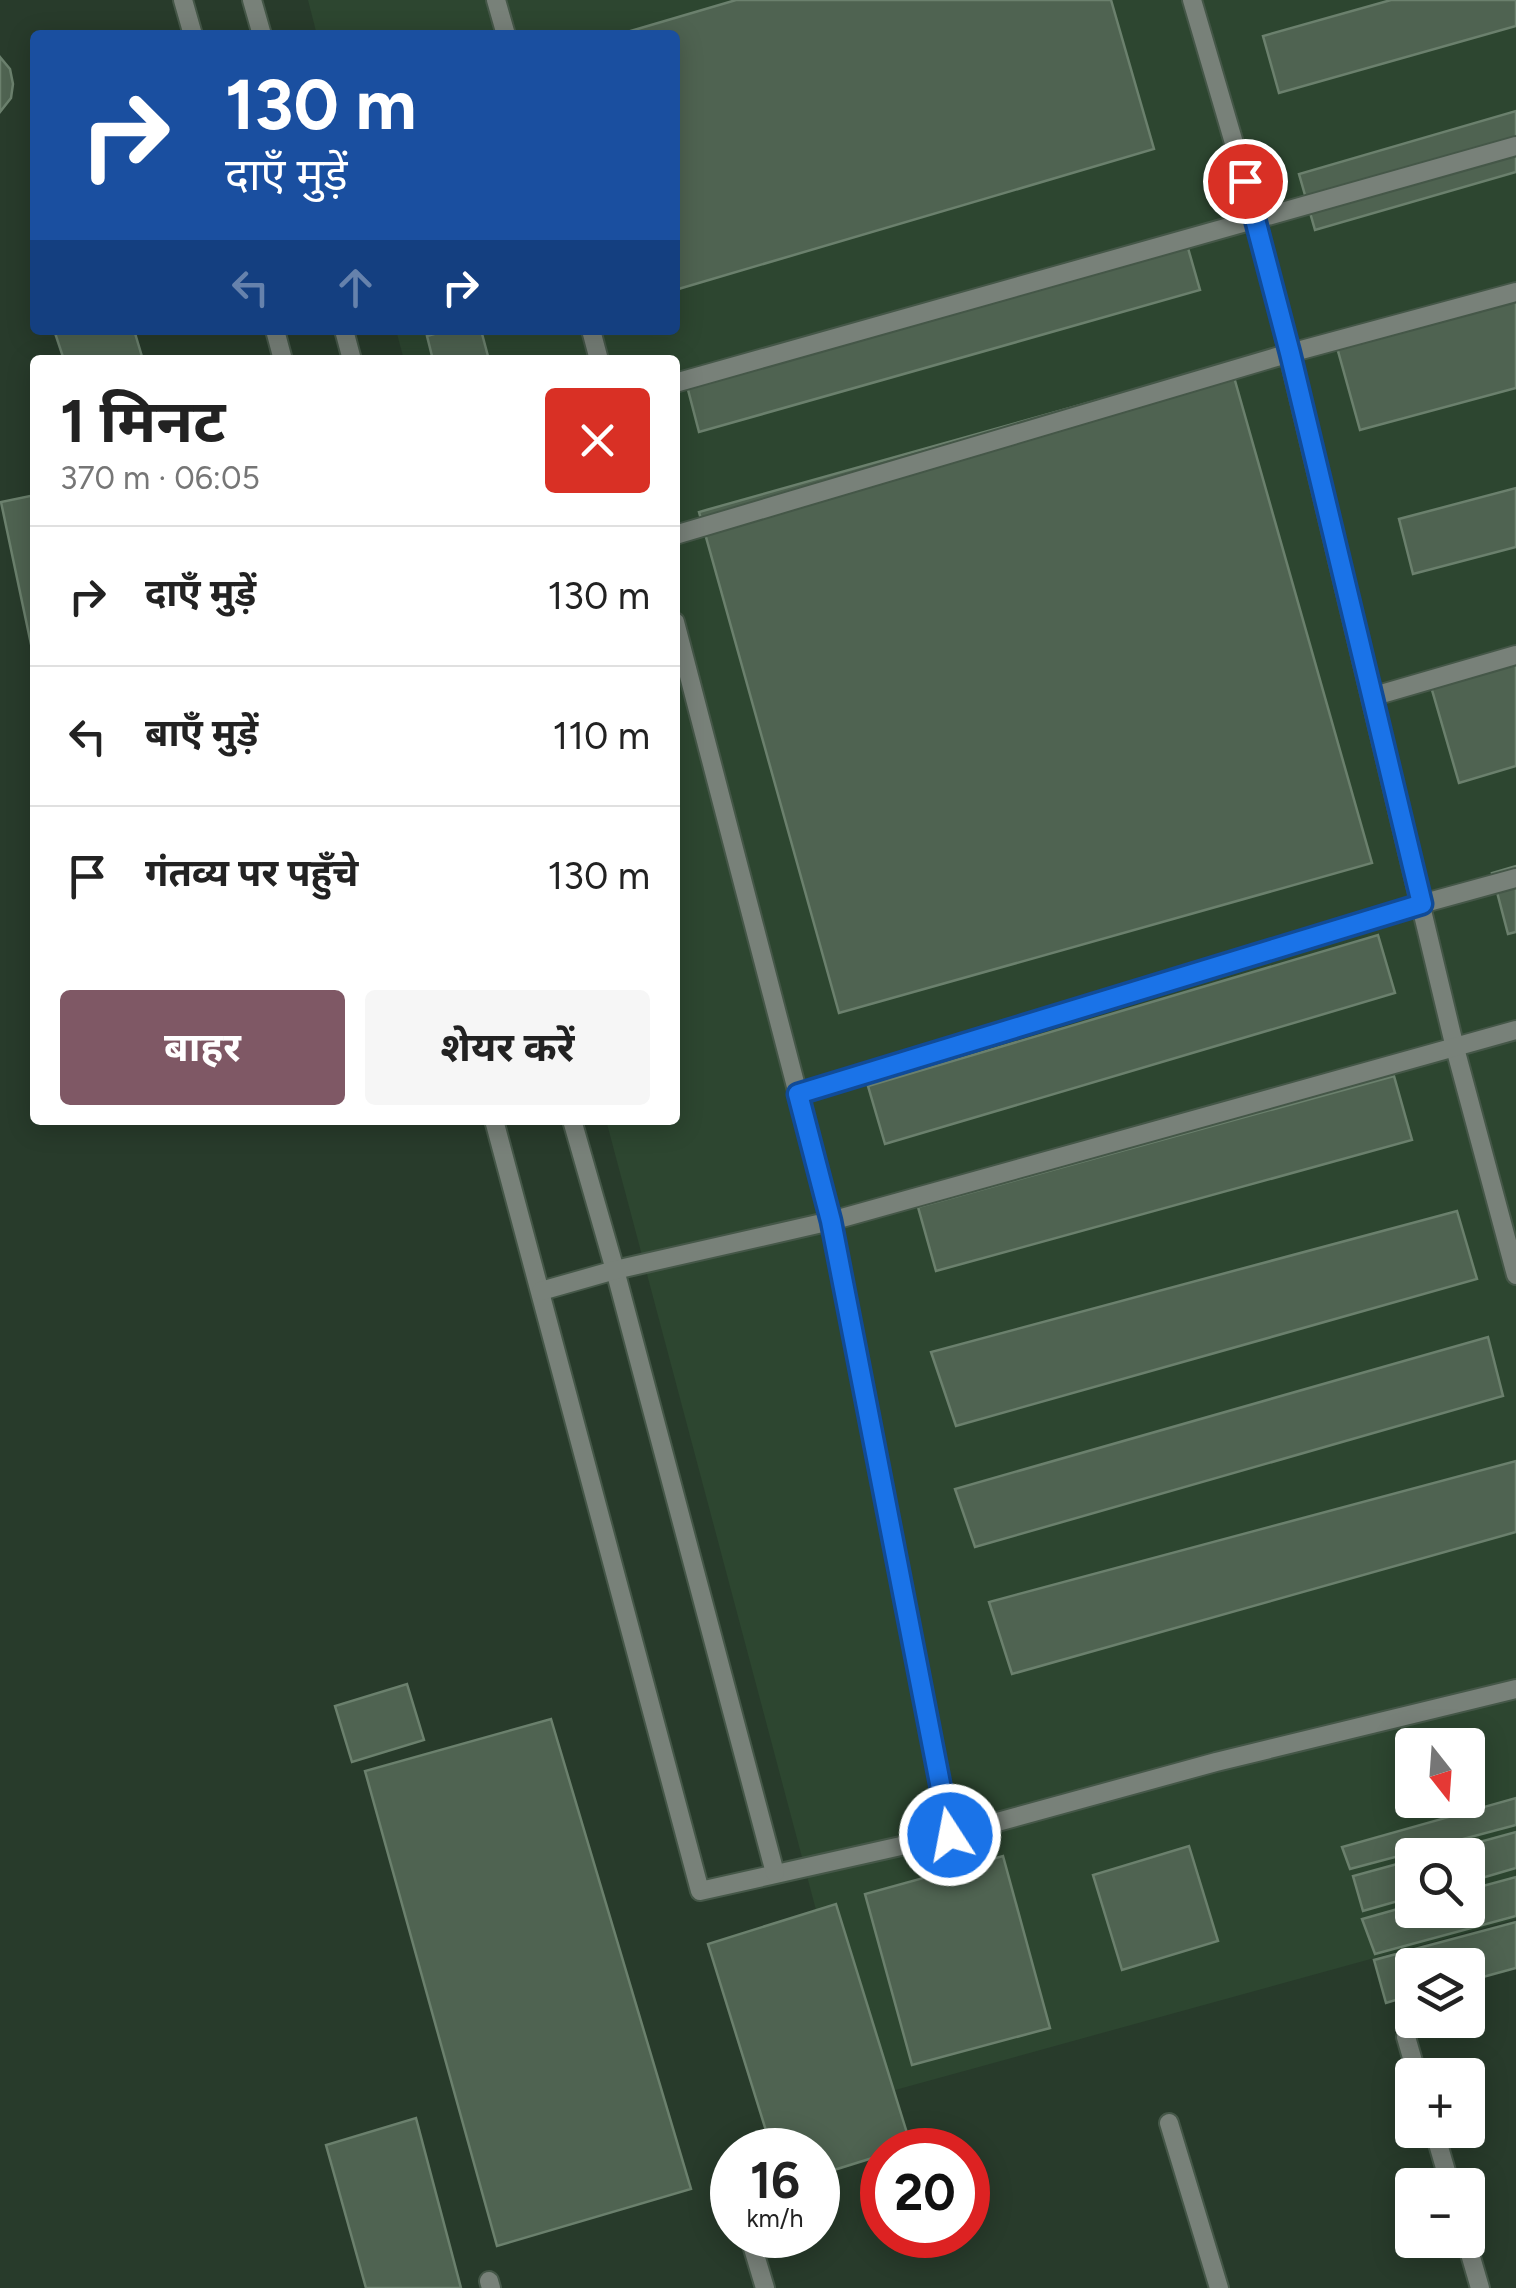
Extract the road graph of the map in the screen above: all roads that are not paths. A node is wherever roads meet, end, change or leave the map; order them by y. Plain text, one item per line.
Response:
1 (183, 0) edge
2 (252, 0) edge
3 (496, 0) edge
4 (1192, 0) edge
5 (192, 30) edge
6 (261, 30) edge
7 (505, 30) edge
8 (1516, 146) edge
9 (1256, 218) junction
10 (1516, 292) edge
11 (1290, 353) junction
12 (680, 383) edge
13 (680, 534) edge
14 (680, 641) edge
15 (1516, 656) edge
16 (1372, 697) junction
17 (1516, 878) edge
18 (1422, 904) junction
19 (1516, 1030) edge
20 (1455, 1048) junction
21 (798, 1094) junction
22 (495, 1125) edge
23 (573, 1125) edge
24 (831, 1221) junction
25 (615, 1270) junction
26 (1516, 1274) edge
27 (542, 1291) junction
28 (1516, 1689) edge
29 (950, 1835) junction
30 (775, 1873) junction
31 (1406, 2038) dead end
32 (1412, 2058) edge
33 (1169, 2123) dead end
34 (757, 2258) edge
35 (1471, 2258) edge
36 (765, 2288) edge
37 (1219, 2288) edge
38 (1480, 2288) edge

1 - 5 lane
2 - 6 lane
3 - 7 lane
4 - 9 lane
8 - 9 lane
9 - 11 lane
9 - 12 lane
10 - 11 lane
11 - 13 lane
11 - 16 lane
14 - 21 lane
15 - 16 lane
16 - 18 lane
17 - 18 lane
18 - 20 lane
18 - 21 lane
19 - 20 lane
20 - 24 lane
20 - 26 lane
21 - 24 lane
22 - 27 lane
23 - 25 lane
24 - 25 lane
24 - 29 lane
25 - 27 lane
25 - 30 lane
27 - 30 lane
28 - 29 lane
29 - 30 lane
31 - 32 lane
33 - 37 lane
34 - 36 lane
35 - 38 lane

